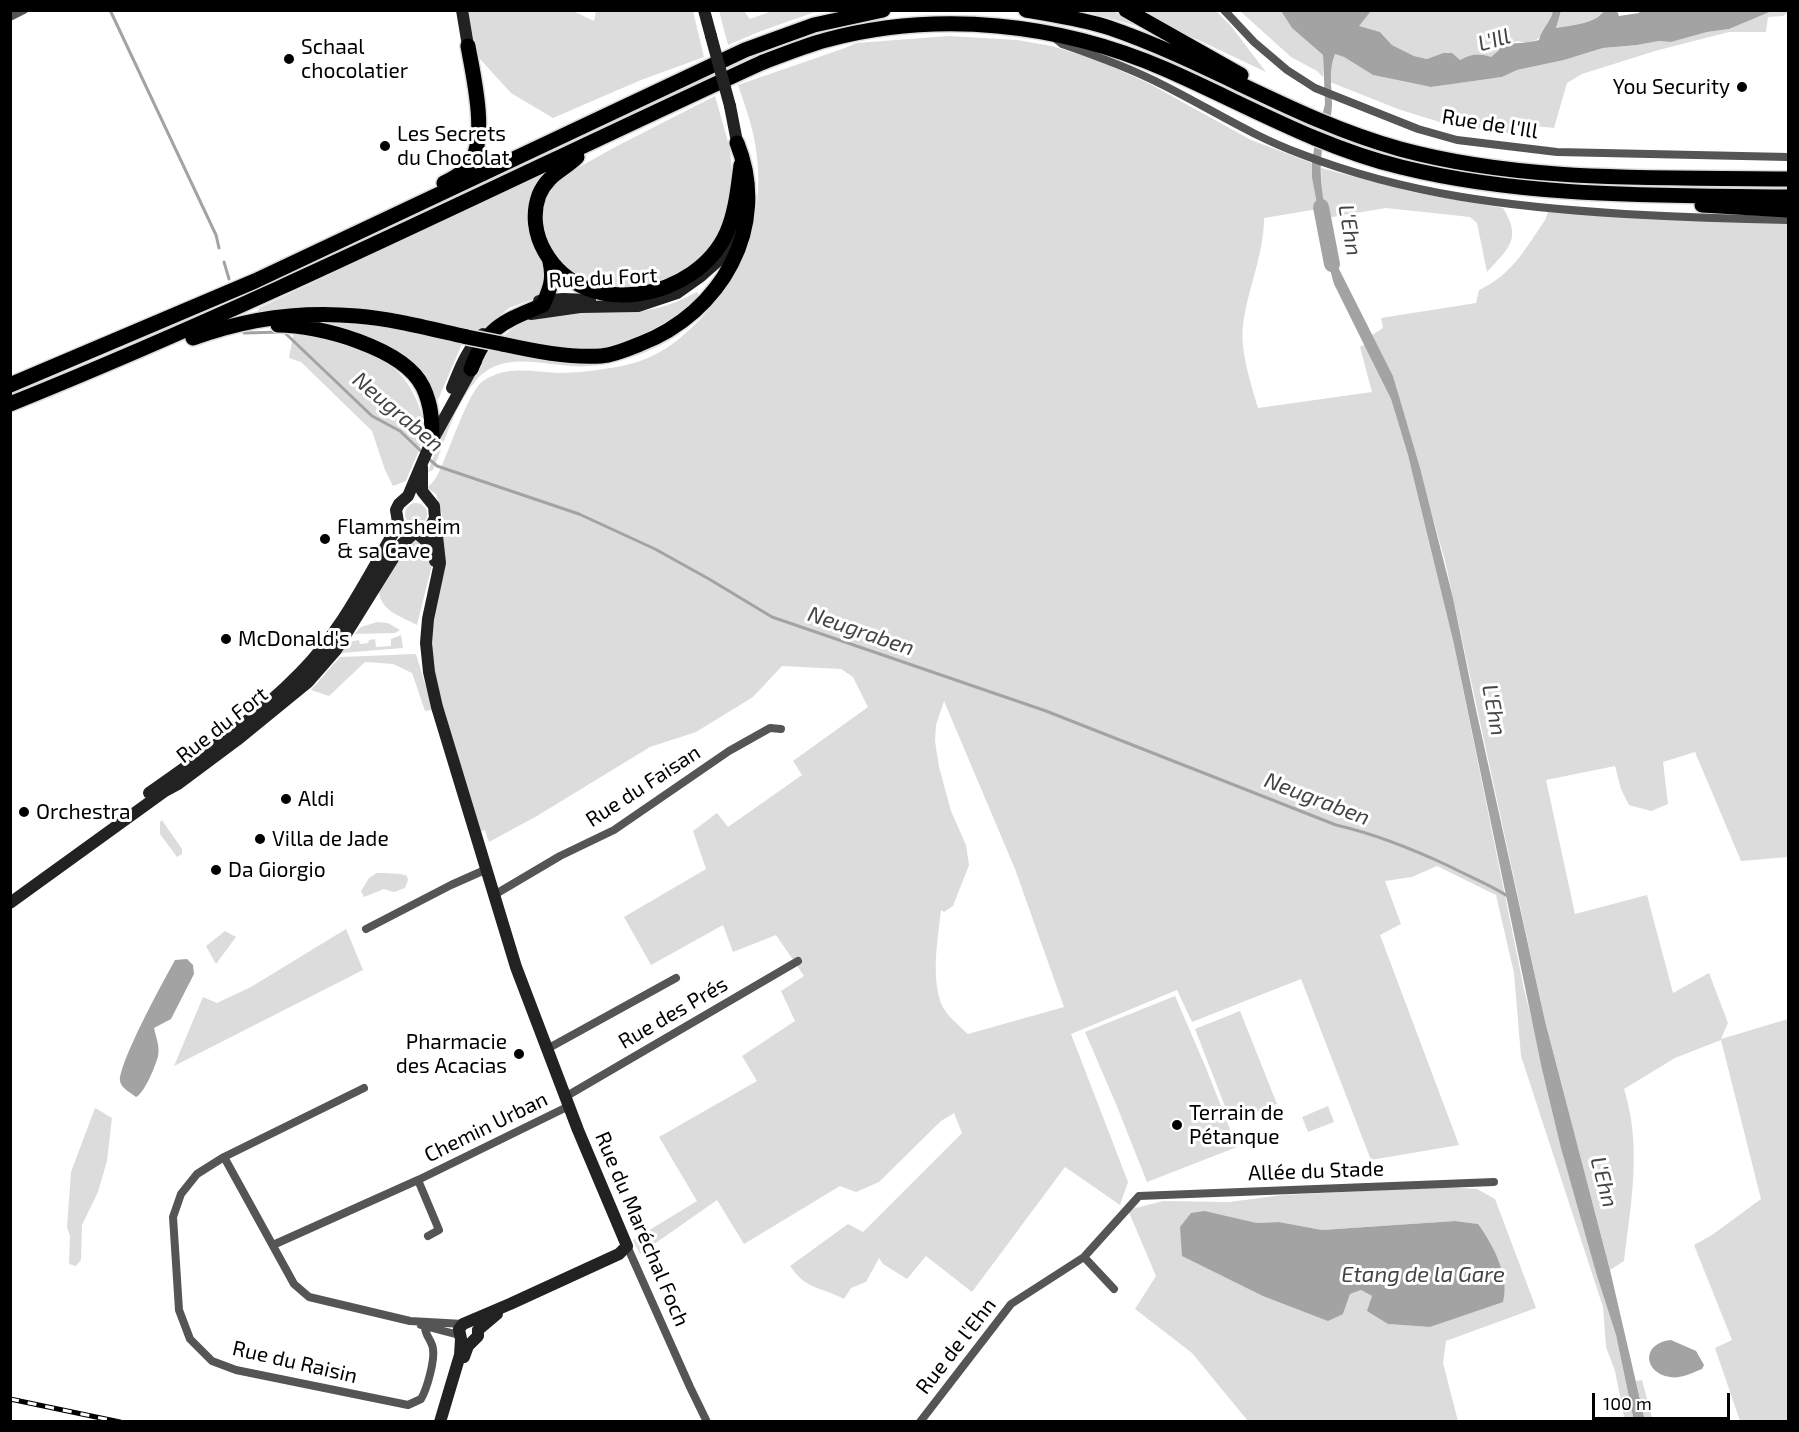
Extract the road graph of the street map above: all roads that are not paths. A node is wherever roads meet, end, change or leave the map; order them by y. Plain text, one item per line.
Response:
1 (24, 10) edge
2 (462, 10) edge
3 (704, 10) edge
4 (883, 10) edge
5 (1026, 10) edge
6 (1126, 10) edge
7 (1224, 10) edge
8 (10, 17) edge
9 (1049, 32) junction
10 (468, 46) joint
11 (1260, 95) junction
12 (737, 143) junction
13 (582, 147) junction
14 (1788, 158) edge
15 (741, 165) junction
16 (1788, 171) edge
17 (1751, 178) junction
18 (1788, 179) edge
19 (1652, 195) junction
20 (1788, 197) edge
21 (425, 201) junction
22 (1788, 210) edge
23 (1788, 220) edge
24 (550, 262) junction
25 (677, 293) junction
26 (545, 301) junction
27 (239, 323) junction
28 (471, 369) junction
29 (84, 374) junction
30 (10, 385) edge
31 (10, 404) edge
32 (430, 446) junction
33 (422, 467) junction
34 (408, 496) junction
35 (426, 497) junction
36 (435, 518) junction
37 (398, 522) junction
38 (415, 534) junction
39 (437, 707) junction
40 (781, 729) dead end
41 (487, 869) junction
42 (10, 894) edge
43 (494, 895) junction
44 (10, 903) edge
45 (366, 929) dead end
46 (798, 961) dead end
47 (676, 978) dead end
48 (547, 1049) junction
49 (364, 1088) dead end
50 (567, 1102) junction
51 (224, 1157) junction
52 (418, 1180) junction
53 (1494, 1182) dead end
54 (1140, 1196) joint
55 (428, 1236) dead end
56 (273, 1245) junction
57 (627, 1245) junction
58 (1084, 1257) junction
59 (1114, 1289) dead end
60 (410, 1320) junction
61 (425, 1327) junction
62 (467, 1332) junction
63 (440, 1422) edge
64 (448, 1422) edge
65 (707, 1422) edge
66 (920, 1422) edge

1 - 8 street
2 - 10 main road
3 - 12 main road, Rue du Fort, bridge
4 - 21 highway
5 - 11 highway
6 - 11 highway
7 - 14 street, Rue de l'Ill
9 - 13 highway
9 - 19 highway
9 - 23 street
10 - 21 highway
11 - 17 highway
12 - 15 main road, Rue du Fort
12 - 27 highway, bridge
13 - 24 highway
13 - 29 highway
15 - 24 highway
15 - 25 main road, Rue du Fort
16 - 17 highway
17 - 18 highway
19 - 20 highway
19 - 22 highway
21 - 30 highway
24 - 26 highway
25 - 26 main road, Rue du Fort
25 - 28 main road, Rue du Fort
26 - 28 highway
26 - 32 main road, Rue du Fort
27 - 29 highway
27 - 32 highway
28 - 32 main road, Rue du Fort
29 - 31 highway
32 - 33 main road, Rue du Fort
33 - 34 main road, Rue du Fort
33 - 35 main road, Rue du Fort
34 - 35 main road
34 - 37 main road, Rue du Fort
35 - 36 main road, Rue du Fort
36 - 38 main road, Rue du Fort
36 - 39 main road, Rue du Maréchal Foch
37 - 38 main road
37 - 42 main road, Rue du Fort
38 - 39 main road, Rue du Maréchal Foch
38 - 44 main road, Rue du Fort
39 - 41 main road, Rue du Maréchal Foch
40 - 43 street, Rue du Faisan
41 - 43 main road, Rue du Maréchal Foch
41 - 45 street
43 - 48 main road, Rue du Maréchal Foch
46 - 50 street, Rue des Prés
47 - 48 street
48 - 50 main road, Rue du Maréchal Foch
49 - 51 street
50 - 52 street, Chemin Urban
50 - 57 main road, Rue du Maréchal Foch
51 - 56 street
51 - 61 street, Rue du Raisin
52 - 55 street
52 - 56 street, Chemin Urban
53 - 54 street, Allée du Stade
54 - 58 street, Rue de l'Ehn
56 - 60 street
57 - 62 main road
57 - 65 street, Rue du Maréchal Foch
58 - 59 street
58 - 66 street, Rue de l'Ehn
60 - 61 street
60 - 62 street
61 - 62 street
62 - 63 main road
62 - 64 main road

